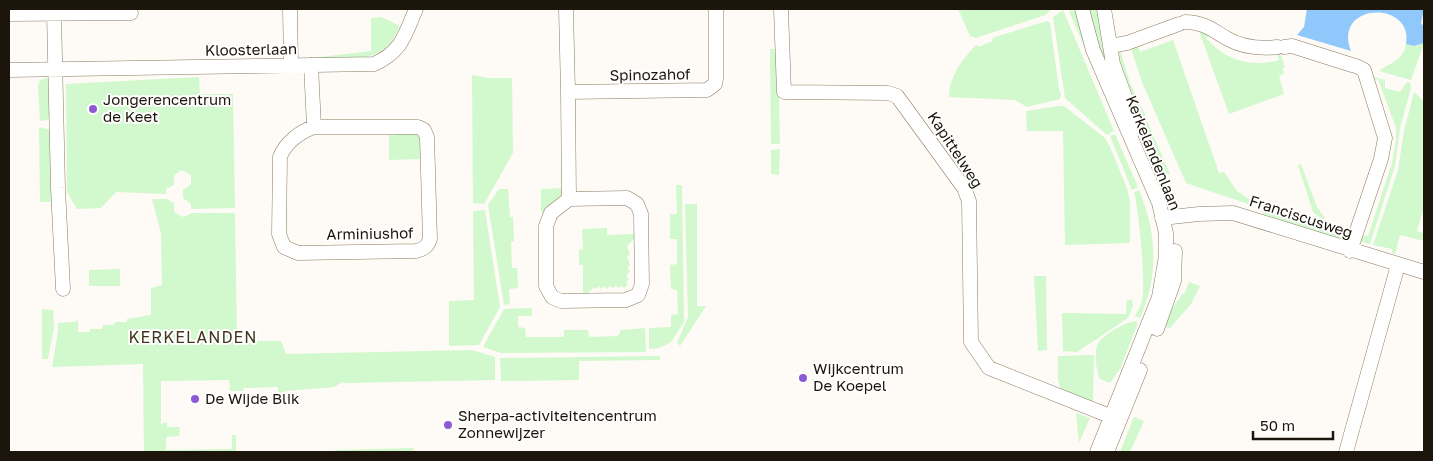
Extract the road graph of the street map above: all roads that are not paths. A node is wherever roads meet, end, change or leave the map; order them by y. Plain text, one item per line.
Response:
1 (290, 9) edge
2 (416, 9) edge
3 (566, 9) edge
4 (716, 9) edge
5 (781, 9) edge
6 (1082, 9) edge
7 (1104, 9) edge
8 (76, 11) edge
9 (130, 13) dead end
10 (9, 14) edge
11 (54, 14) junction
12 (1110, 46) junction
13 (311, 65) junction
14 (291, 66) junction
15 (55, 69) junction
16 (9, 70) edge
17 (568, 92) junction
18 (314, 128) junction
19 (569, 199) junction
20 (1167, 217) junction
21 (1350, 250) junction
22 (1398, 265) junction
23 (1424, 272) edge
24 (63, 289) dead end
25 (1115, 418) junction
26 (1097, 452) edge
27 (1107, 452) edge
28 (1346, 452) edge

1 - 14 street
2 - 13 street, Kloosterlaan
3 - 17 street
4 - 17 street, Spinozahof
5 - 25 street, Kapittelweg
6 - 20 street, Kerkelandenlaan
7 - 12 street, Kerkelandenlaan
8 - 9 street
8 - 11 street
10 - 11 street
11 - 15 street
12 - 20 street, Kerkelandenlaan
12 - 21 street
13 - 14 street, Kloosterlaan
13 - 18 street
14 - 15 street, Kloosterlaan
15 - 16 street, Kloosterlaan
15 - 24 street
17 - 19 street
18 - 18 street, Arminiushof
19 - 19 street
20 - 21 street, Franciscusweg
20 - 25 street, Kerkelandenlaan
21 - 22 street, Franciscusweg
22 - 23 street, Franciscusweg
22 - 28 street
25 - 26 street, Kerkelandenlaan
25 - 27 street, Kerkelandenlaan

